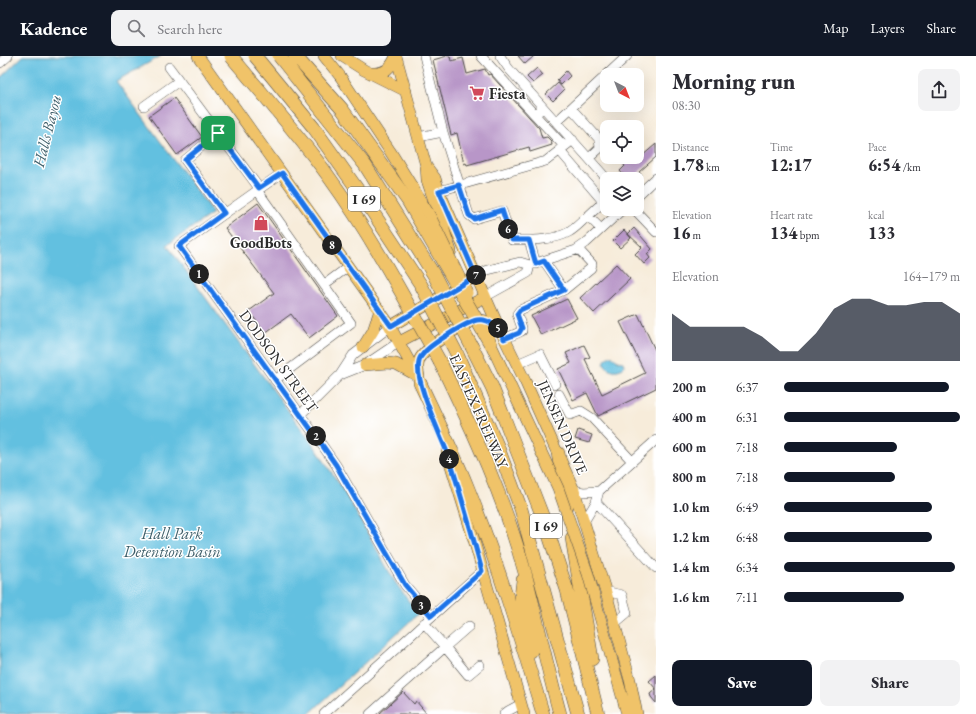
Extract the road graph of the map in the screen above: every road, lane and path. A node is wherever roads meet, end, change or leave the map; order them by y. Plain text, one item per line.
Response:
1 (8, 56) edge
2 (198, 56) edge
3 (231, 56) edge
4 (255, 56) edge
5 (279, 56) edge
6 (295, 56) edge
7 (324, 56) edge
8 (342, 56) edge
9 (396, 56) edge
10 (424, 56) edge
11 (482, 56) edge
12 (500, 56) edge
13 (627, 56) edge
14 (0, 63) edge
15 (169, 67) dead end
16 (371, 73) junction
17 (179, 80) junction
18 (406, 91) junction
19 (144, 106) dead end
20 (543, 107) junction
21 (571, 108) junction
22 (535, 115) junction
23 (556, 122) junction
24 (443, 132) junction
25 (218, 133) junction
26 (418, 137) junction
27 (573, 140) junction
28 (562, 148) junction
29 (589, 158) junction
30 (426, 166) junction
31 (601, 172) edge
32 (282, 173) junction
33 (656, 178) edge
34 (459, 185) junction
35 (258, 189) junction
36 (644, 189) edge
37 (439, 191) junction
38 (224, 213) junction
39 (588, 216) junction
40 (615, 216) edge
41 (641, 216) edge
42 (601, 229) junction
43 (656, 232) edge
44 (529, 240) junction
45 (578, 249) junction
46 (537, 263) junction
47 (348, 267) junction
48 (476, 276) junction
49 (325, 284) junction
50 (461, 286) junction
51 (564, 290) junction
52 (485, 296) junction
53 (380, 310) junction
54 (391, 326) junction
55 (502, 334) junction
56 (399, 342) junction
57 (490, 343) junction
58 (363, 347) junction
59 (517, 364) junction
60 (365, 365) junction
61 (340, 376) junction
62 (275, 380) junction
63 (419, 380) junction
64 (554, 384) dead end
65 (559, 394) dead end
66 (300, 415) junction
67 (656, 440) edge
68 (558, 453) junction
69 (632, 461) junction
70 (574, 490) junction
71 (599, 491) junction
72 (596, 502) junction
73 (584, 522) junction
74 (656, 568) edge
75 (482, 571) junction
76 (524, 572) junction
77 (605, 591) junction
78 (431, 616) junction
79 (424, 623) junction
80 (614, 624) junction
81 (468, 626) dead end
82 (445, 647) junction
83 (480, 665) dead end
84 (523, 709) edge
85 (324, 714) edge
86 (370, 714) edge
87 (504, 714) edge
88 (543, 714) edge
89 (560, 714) edge
90 (578, 714) edge
91 (599, 714) edge
92 (627, 714) edge
93 (637, 714) edge

1 - 14 street
2 - 32 main road
3 - 76 highway, EASTEX FREEWAY / I 69, bridge
4 - 90 highway, I 69, bridge
5 - 91 highway, EASTEX FREEWAY / I 69, bridge
6 - 57 highway, bridge
7 - 57 main road, bridge
8 - 16 main road
9 - 16 main road
9 - 18 main road, JENSEN DRIVE
10 - 24 street
11 - 22 street
12 - 20 street
13 - 21 street
15 - 17 street
16 - 18 main road
17 - 19 street
17 - 25 street
18 - 26 main road, JENSEN DRIVE
20 - 22 street
20 - 23 street
21 - 23 street
21 - 29 street
22 - 28 street
23 - 27 street
24 - 26 street
24 - 34 street
25 - 35 street
25 - 38 street
26 - 30 main road, JENSEN DRIVE
27 - 28 street
27 - 29 street
28 - 34 street
28 - 39 street
29 - 31 street
30 - 37 main road, JENSEN DRIVE
30 - 50 main road, JENSEN DRIVE
32 - 35 street
32 - 47 main road
33 - 36 street
34 - 37 street
34 - 44 street
35 - 38 street
35 - 49 street
37 - 48 main road, JENSEN DRIVE
38 - 62 street, DODSON STREET
39 - 42 street
39 - 44 street
40 - 42 street
41 - 43 street
42 - 45 street
44 - 46 street
45 - 46 street
45 - 51 street
46 - 48 street
46 - 51 street
46 - 52 street
47 - 49 street
47 - 53 main road
48 - 50 main road
48 - 52 main road, JENSEN DRIVE
49 - 62 street
50 - 54 main road
51 - 55 street
52 - 55 main road, JENSEN DRIVE
52 - 56 main road
53 - 54 main road
53 - 58 main road
54 - 56 main road
54 - 58 street
55 - 59 main road, JENSEN DRIVE
55 - 63 main road
56 - 60 street
56 - 63 main road
57 - 92 main road, bridge
58 - 61 street
59 - 64 street
59 - 68 main road, JENSEN DRIVE
60 - 61 street
60 - 63 main road
61 - 66 street
62 - 66 street, DODSON STREET
63 - 75 main road
63 - 88 highway
65 - 69 street
66 - 78 street, DODSON STREET
67 - 69 street
68 - 70 main road, JENSEN DRIVE
68 - 91 highway
69 - 71 street
70 - 71 street
70 - 73 main road, JENSEN DRIVE
71 - 72 street
72 - 73 street
72 - 74 street
73 - 77 main road, JENSEN DRIVE
75 - 78 street
75 - 84 main road
76 - 88 highway
76 - 89 highway, EASTEX FREEWAY / I 69
77 - 80 main road, JENSEN DRIVE
77 - 80 street
78 - 79 street
79 - 82 street
79 - 85 street
80 - 93 main road, JENSEN DRIVE
81 - 82 street
82 - 83 street
82 - 86 street
84 - 87 street

